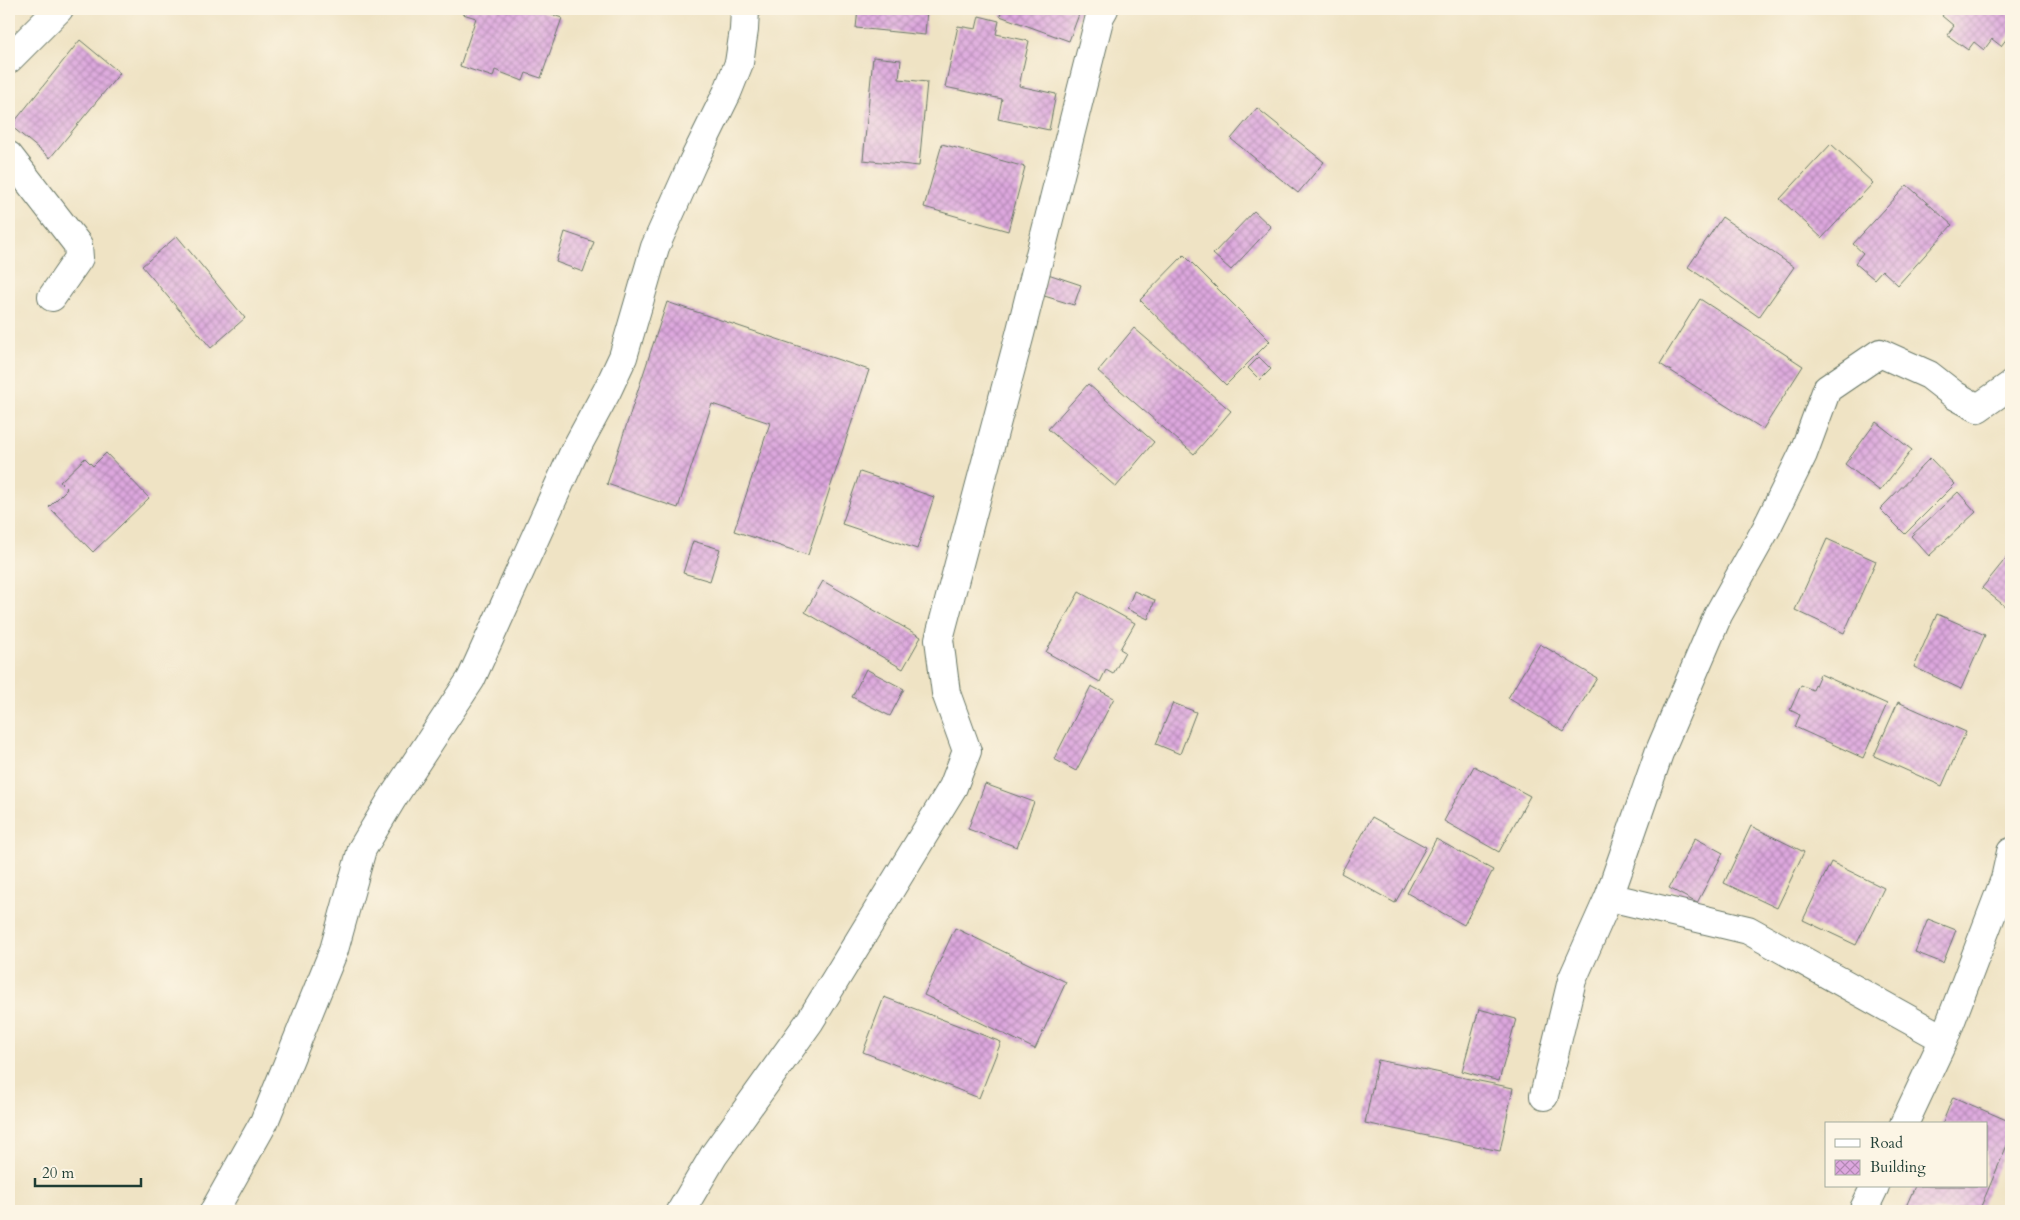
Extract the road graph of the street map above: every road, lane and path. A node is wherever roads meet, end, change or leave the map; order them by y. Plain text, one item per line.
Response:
1 (59, 9) edge
2 (745, 9) edge
3 (1104, 9) edge
4 (9, 59) edge
5 (9, 156) edge
6 (52, 297) dead end
7 (2011, 385) edge
8 (2011, 852) edge
9 (1609, 897) junction
10 (1944, 1039) junction
11 (1544, 1096) dead end
12 (1905, 1122) edge
13 (1874, 1188) edge
14 (214, 1211) edge
15 (681, 1211) edge
16 (1863, 1211) edge

1 - 4 street
2 - 14 street
3 - 15 street
5 - 6 street
7 - 9 street
8 - 10 street
9 - 10 street
9 - 11 street
10 - 12 street
13 - 16 street

